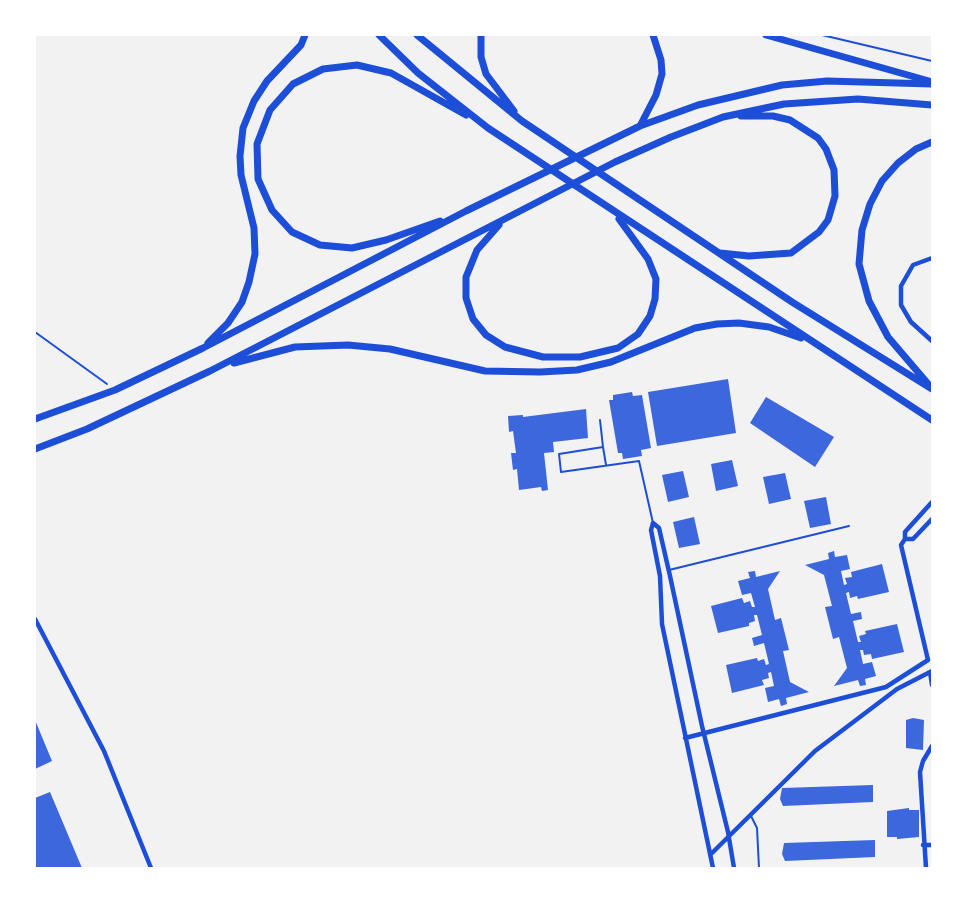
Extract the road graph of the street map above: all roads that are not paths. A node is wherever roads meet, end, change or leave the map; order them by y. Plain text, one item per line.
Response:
1 (305, 35) edge
2 (379, 35) edge
3 (417, 35) edge
4 (481, 35) edge
5 (653, 35) edge
6 (766, 35) edge
7 (932, 83) edge
8 (932, 104) edge
9 (723, 117) junction
10 (522, 121) junction
11 (640, 126) junction
12 (488, 128) junction
13 (932, 142) edge
14 (466, 211) junction
15 (616, 214) junction
16 (505, 219) junction
17 (719, 253) junction
18 (932, 258) edge
19 (931, 337) edge
20 (813, 343) junction
21 (203, 348) junction
22 (210, 372) junction
23 (932, 389) edge
24 (35, 419) edge
25 (600, 420) dead end
26 (932, 420) edge
27 (603, 447) junction
28 (35, 449) edge
29 (606, 465) junction
30 (932, 502) edge
31 (932, 519) edge
32 (653, 523) junction
33 (849, 526) dead end
34 (906, 539) junction
35 (669, 570) junction
36 (35, 619) edge
37 (930, 660) edge
38 (931, 672) edge
39 (932, 685) edge
40 (704, 734) junction
41 (686, 738) junction
42 (932, 746) edge
43 (749, 814) junction
44 (729, 836) junction
45 (923, 845) junction
46 (932, 845) edge
47 (711, 854) junction
48 (151, 868) edge
49 (713, 868) edge
50 (734, 868) edge
51 (758, 868) edge
52 (926, 868) edge

1 - 21 main road
2 - 12 main road
3 - 10 main road
4 - 10 main road
5 - 11 main road
6 - 7 main road
7 - 11 main road
8 - 9 main road
9 - 16 main road
9 - 17 main road
10 - 17 main road
11 - 14 main road
12 - 14 main road
12 - 15 main road
13 - 23 main road
14 - 21 main road
15 - 16 main road
15 - 20 main road
16 - 22 main road
17 - 23 main road
18 - 19 street
20 - 22 main road
20 - 26 main road
21 - 24 main road
22 - 28 main road
25 - 27 lane
27 - 29 lane
27 - 29 lane
29 - 32 lane
30 - 34 street
31 - 34 street
32 - 35 street
32 - 41 street
33 - 35 lane
34 - 37 street
35 - 40 street
36 - 48 street
37 - 40 street
38 - 39 street
38 - 43 street
40 - 41 street
40 - 44 street
41 - 47 street
42 - 45 street
43 - 44 street
43 - 51 lane
44 - 47 street
44 - 50 street
45 - 46 street
45 - 52 street
47 - 49 street

